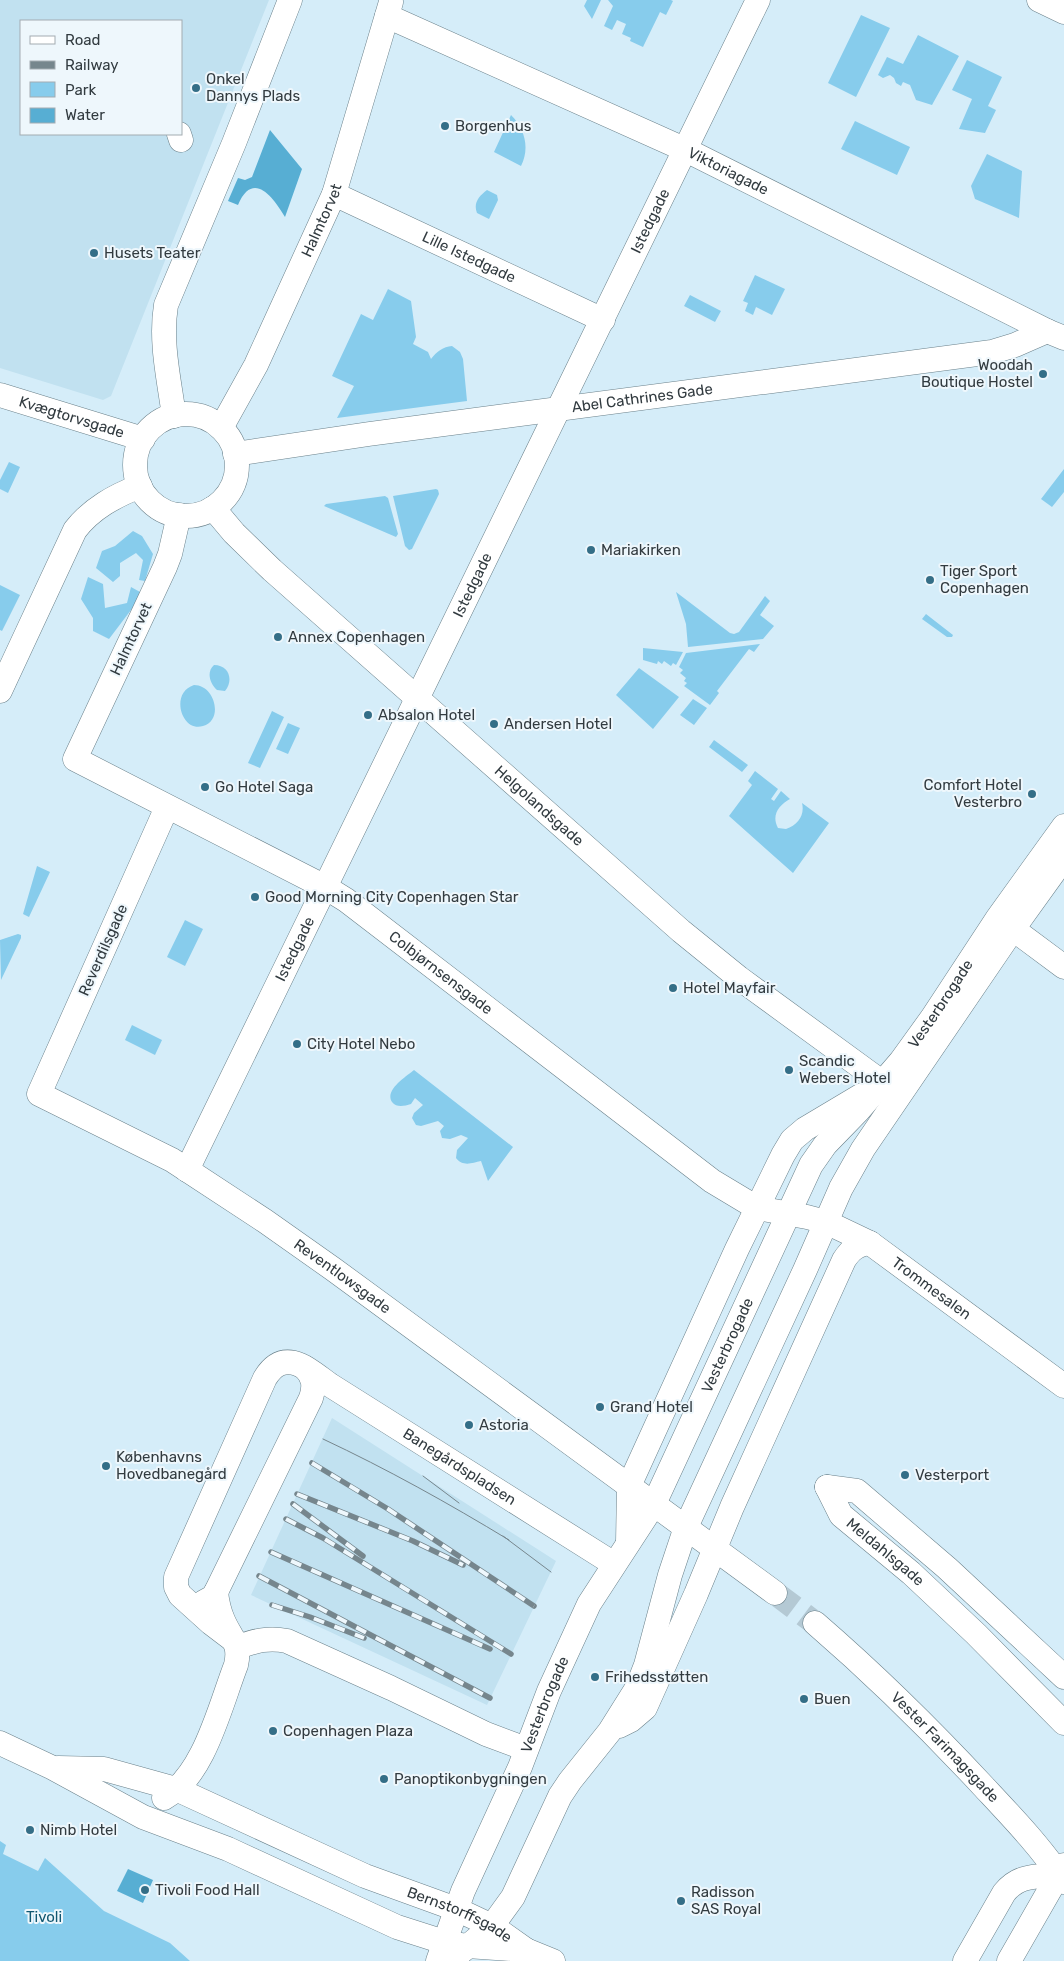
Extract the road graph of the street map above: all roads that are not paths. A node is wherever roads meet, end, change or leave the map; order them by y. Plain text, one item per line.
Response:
1 (290, 0) edge
2 (758, 0) edge
3 (1038, 0) edge
4 (390, 8) edge
5 (1064, 12) edge
6 (686, 150) junction
7 (334, 194) junction
8 (603, 320) junction
9 (1056, 334) edge
10 (0, 395) edge
11 (560, 408) junction
12 (174, 416) junction
13 (221, 428) junction
14 (142, 439) junction
15 (235, 454) junction
16 (140, 486) junction
17 (213, 508) junction
18 (179, 515) junction
19 (0, 691) edge
20 (417, 699) junction
21 (75, 759) joint
22 (166, 807) junction
23 (1064, 826) edge
24 (1064, 858) edge
25 (325, 887) junction
26 (1013, 929) junction
27 (1064, 967) edge
28 (883, 1083) junction
29 (39, 1094) joint
30 (187, 1170) junction
31 (757, 1208) junction
32 (789, 1213) junction
33 (826, 1222) junction
34 (870, 1243) junction
35 (305, 1368) junction
36 (1064, 1386) edge
37 (629, 1486) junction
38 (654, 1504) junction
39 (686, 1528) junction
40 (628, 1543) junction
41 (714, 1548) junction
42 (614, 1564) junction
43 (216, 1592) junction
44 (775, 1593) tunnel mouth
45 (187, 1600) junction
46 (815, 1623) tunnel mouth
47 (237, 1645) junction
48 (1064, 1677) edge
49 (1064, 1722) edge
50 (610, 1731) junction
51 (0, 1744) edge
52 (526, 1749) junction
53 (53, 1768) junction
54 (82, 1783) junction
55 (176, 1789) junction
56 (1062, 1874) edge
57 (456, 1909) junction
58 (492, 1926) junction
59 (526, 1950) junction
60 (450, 1953) edge
61 (553, 1961) edge
62 (966, 1961) edge
63 (1009, 1961) edge

1 - 12 street
2 - 6 street, Istedgade
3 - 5 street
4 - 6 street, Viktoriagade
4 - 7 street, Halmtorvet
6 - 8 street, Istedgade
6 - 9 street, Viktoriagade
7 - 8 street, Lille Istedgade
7 - 13 street, Halmtorvet
8 - 11 street, Istedgade
9 - 11 street, Abel Cathrines Gade
10 - 14 street, Kvægtorvsgade
11 - 15 street, Abel Cathrines Gade
11 - 20 street, Istedgade
12 - 13 street
12 - 14 street
13 - 15 street
14 - 16 street
15 - 17 street
16 - 18 street
16 - 19 street
17 - 18 street
17 - 20 street, Helgolandsgade
18 - 21 street, Halmtorvet
20 - 25 street, Istedgade
20 - 28 street, Helgolandsgade
21 - 22 street, Colbjørnsensgade
22 - 25 street, Colbjørnsensgade
22 - 29 street, Reverdilsgade
23 - 28 street, Vesterbrogade
24 - 26 street, Vesterbrogade
25 - 30 street, Istedgade
25 - 31 street, Colbjørnsensgade
26 - 27 street
26 - 33 street, Vesterbrogade
28 - 31 street
28 - 32 street, Vesterbrogade
29 - 30 street, Reventlowsgade
30 - 37 street, Reventlowsgade
31 - 32 street, Colbjørnsensgade
31 - 37 street
32 - 33 street, Trommesalen
32 - 38 street, Vesterbrogade
33 - 34 street, Trommesalen
33 - 39 street, Vesterbrogade
34 - 36 street, Trommesalen
34 - 41 street
35 - 42 street, Banegårdspladsen
35 - 43 street
35 - 45 street, Banegårdspladsen
37 - 38 street
37 - 40 street
38 - 39 street
38 - 40 street, Vesterbrogade
39 - 41 street
39 - 50 street, Vesterbrogade
40 - 42 street, Vesterbrogade
41 - 44 street
41 - 50 street
42 - 52 street, Vesterbrogade
43 - 45 street
43 - 47 street
45 - 47 street, Banegårdspladsen
46 - 56 street, Vester Farimagsgade
47 - 52 street
47 - 55 street
48 - 49 street, Meldahlsgade
50 - 58 street, Vesterbrogade
51 - 53 street, Bernstorffsgade
52 - 57 street, Vesterbrogade
53 - 54 street, Bernstorffsgade
53 - 55 street, Bernstorffsgade
54 - 55 street
54 - 60 street, Bernstorffsgade
55 - 57 street, Bernstorffsgade
56 - 62 street
56 - 63 street
57 - 58 street, Bernstorffsgade
57 - 60 street, Vesterbrogade
58 - 59 street, Bernstorffsgade
58 - 60 street, Vesterbrogade
59 - 60 street, Bernstorffsgade
59 - 61 street

